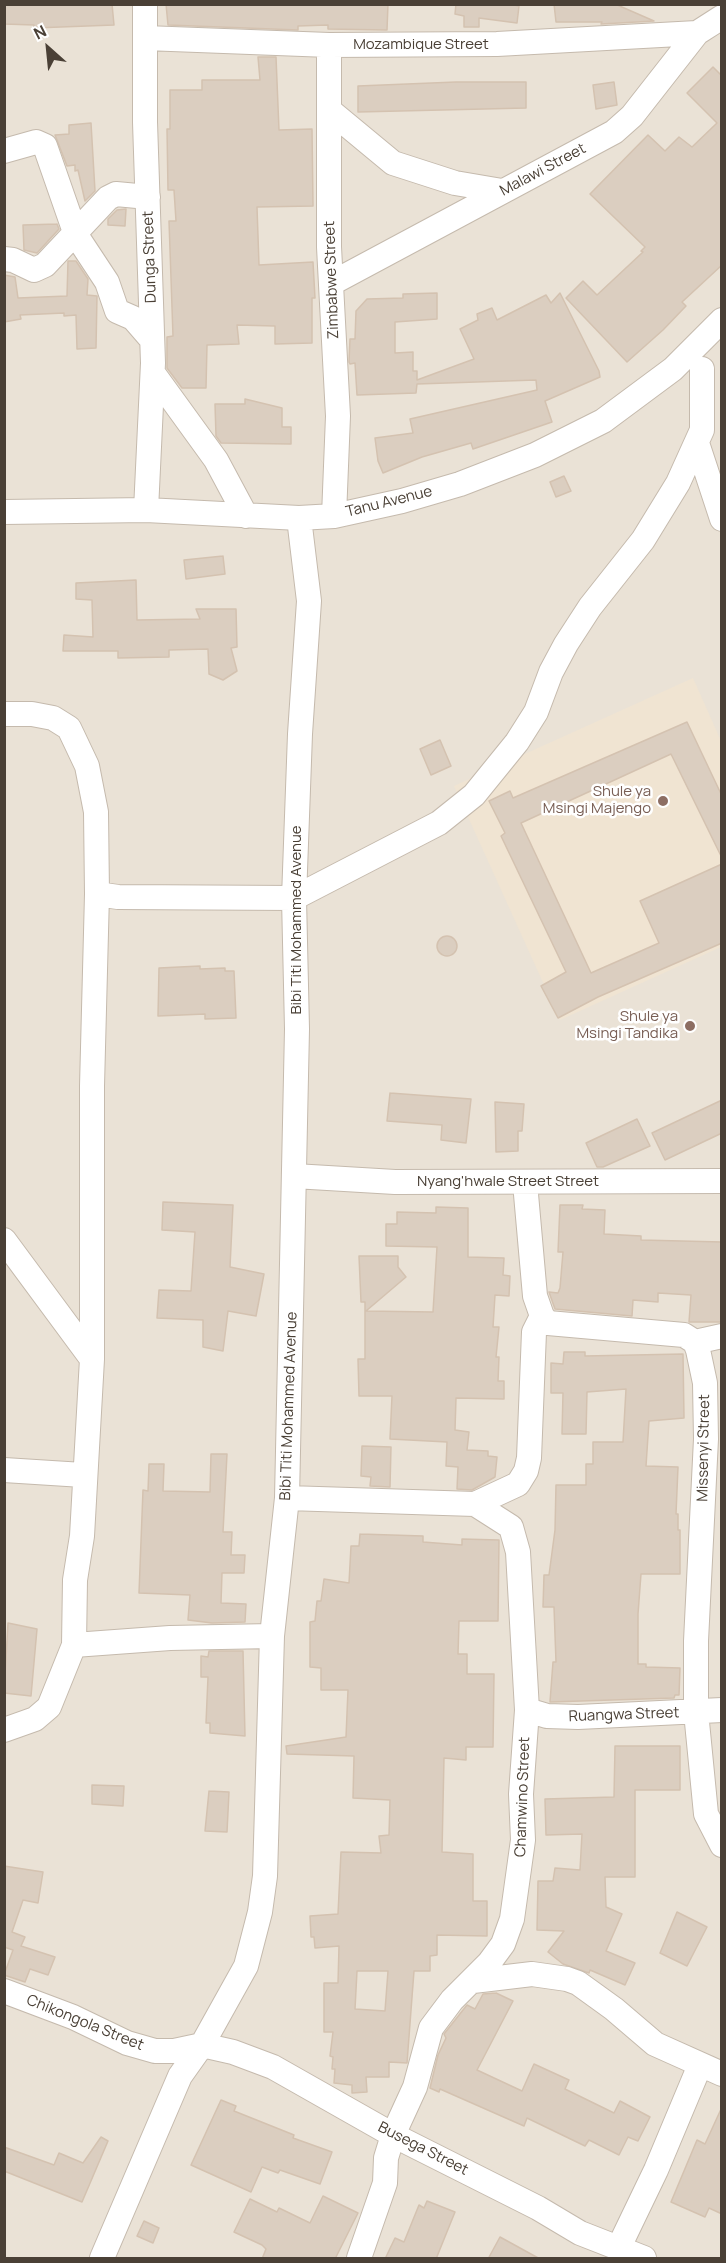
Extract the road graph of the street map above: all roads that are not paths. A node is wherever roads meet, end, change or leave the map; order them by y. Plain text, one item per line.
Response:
1 (145, 4) edge
2 (721, 18) edge
3 (697, 33) junction
4 (145, 38) junction
5 (329, 45) junction
6 (329, 110) junction
7 (4, 151) edge
8 (502, 191) junction
9 (148, 197) junction
10 (76, 235) junction
11 (4, 259) edge
12 (332, 283) junction
13 (722, 320) edge
14 (152, 340) junction
15 (693, 363) junction
16 (153, 373) junction
17 (722, 387) edge
18 (697, 442) junction
19 (146, 510) junction
20 (4, 512) edge
21 (246, 516) junction
22 (334, 516) junction
23 (299, 518) junction
24 (722, 519) edge
25 (4, 714) edge
26 (97, 894) junction
27 (294, 898) junction
28 (722, 1164) edge
29 (294, 1176) junction
30 (695, 1180) junction
31 (722, 1181) edge
32 (525, 1183) junction
33 (4, 1240) edge
34 (542, 1316) junction
35 (722, 1335) edge
36 (695, 1342) junction
37 (92, 1359) junction
38 (4, 1470) edge
39 (84, 1475) junction
40 (287, 1498) junction
41 (712, 1502) edge
42 (475, 1504) junction
43 (272, 1636) junction
44 (74, 1645) junction
45 (527, 1710) junction
46 (722, 1710) edge
47 (696, 1712) junction
48 (4, 1730) edge
49 (722, 1845) edge
50 (473, 1981) junction
51 (4, 1991) edge
52 (202, 2045) junction
53 (711, 2070) edge
54 (393, 2135) junction
55 (618, 2248) junction
56 (102, 2259) edge
57 (359, 2259) edge
58 (644, 2259) edge

1 - 4 street, Dunga Street
2 - 3 street, Malawi Street
3 - 5 street, Mozambique Street
3 - 8 street, Malawi Street
4 - 5 street, Mozambique Street
4 - 9 street, Dunga Street
5 - 6 street, Zimbabwe Street
6 - 8 street
6 - 12 street, Zimbabwe Street
7 - 10 street
8 - 12 street, Malawi Street
9 - 10 street
9 - 14 street, Dunga Street
10 - 11 street
10 - 14 street
12 - 22 street, Zimbabwe Street
13 - 15 street, Tanu Avenue
14 - 16 street, Dunga Street
15 - 17 street
15 - 18 street
15 - 22 street, Tanu Avenue
16 - 19 street, Dunga Street
16 - 21 street
18 - 24 street
18 - 27 street
19 - 20 street, Tanu Avenue
19 - 21 street, Tanu Avenue
21 - 23 street, Tanu Avenue
22 - 23 street, Tanu Avenue
23 - 27 street, Bibi Titi Mohammed Avenue
25 - 26 street
26 - 27 street
26 - 37 street
27 - 29 street, Bibi Titi Mohammed Avenue
28 - 30 street
29 - 32 street, Nyang'hwale Street Street
29 - 40 street, Bibi Titi Mohammed Avenue
30 - 31 street, Nyang'hwale Street Street
30 - 32 street, Nyang'hwale Street Street
32 - 34 street
33 - 37 street
34 - 36 street
34 - 42 street
35 - 36 street
36 - 41 street, Missenyi Street
37 - 39 street
38 - 39 street
39 - 44 street
40 - 42 street
40 - 43 street, Bibi Titi Mohammed Avenue
41 - 47 street, Missenyi Street
42 - 45 street, Chamwino Street
43 - 44 street
43 - 52 street, Bibi Titi Mohammed Avenue
44 - 48 street
45 - 47 street, Ruangwa Street
45 - 50 street, Chamwino Street
46 - 47 street, Ruangwa Street
47 - 49 street, Missenyi Street
50 - 53 street
50 - 54 street, Chamwino Street
51 - 52 street, Chikongola Street
52 - 54 street, Busega Street
52 - 56 street, Bibi Titi Mohammed Avenue
53 - 55 street
54 - 55 street, Busega Street
54 - 57 street, Chamwino Street
55 - 58 street, Busega Street

